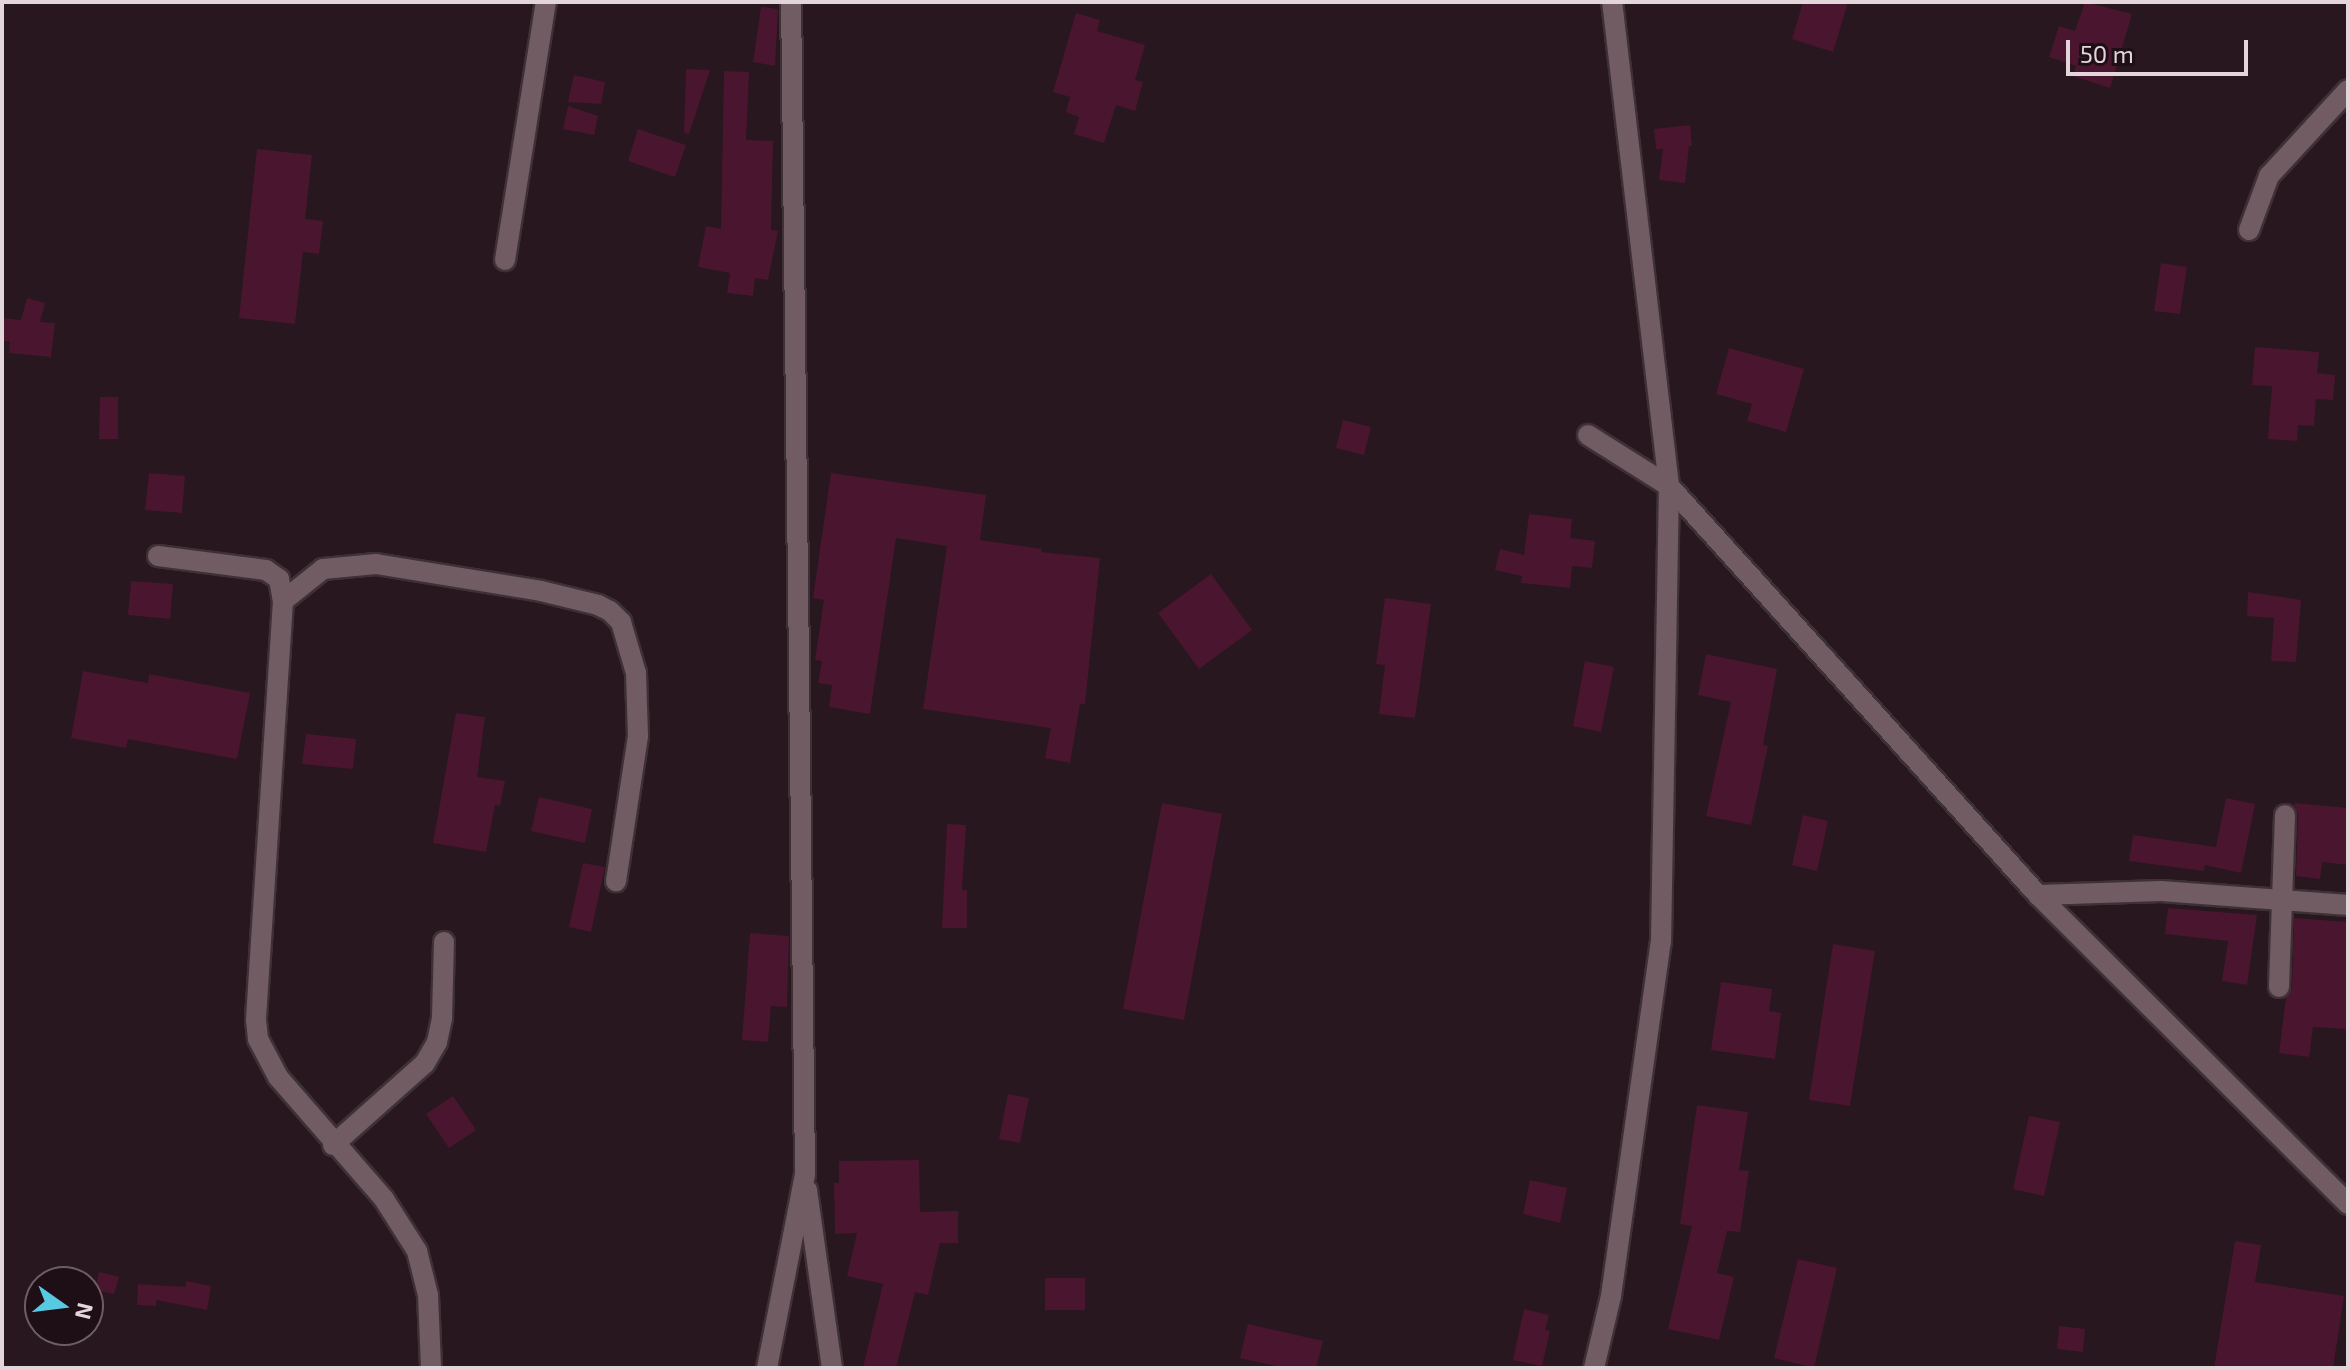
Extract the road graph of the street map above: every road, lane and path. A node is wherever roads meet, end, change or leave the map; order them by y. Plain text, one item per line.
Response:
1 (546, 2) edge
2 (791, 2) edge
3 (1612, 2) edge
4 (2348, 90) edge
5 (2249, 230) dead end
6 (505, 260) dead end
7 (1588, 435) dead end
8 (1669, 486) junction
9 (158, 556) dead end
10 (283, 601) junction
11 (2285, 815) dead end
12 (616, 881) dead end
13 (2038, 895) junction
14 (2284, 900) junction
15 (2348, 905) edge
16 (444, 942) dead end
17 (2279, 987) dead end
18 (333, 1145) junction
19 (805, 1174) junction
20 (2348, 1204) edge
21 (431, 1368) edge
22 (767, 1368) edge
23 (832, 1368) edge
24 (1594, 1368) edge

1 - 6 street
2 - 19 street
3 - 8 street
4 - 5 street
7 - 8 street
8 - 13 street
8 - 24 street
9 - 10 street
10 - 12 street
10 - 18 street
11 - 14 street
13 - 14 street
13 - 20 street
14 - 15 street
14 - 17 street
16 - 18 street
18 - 21 street
19 - 22 street
19 - 23 street

